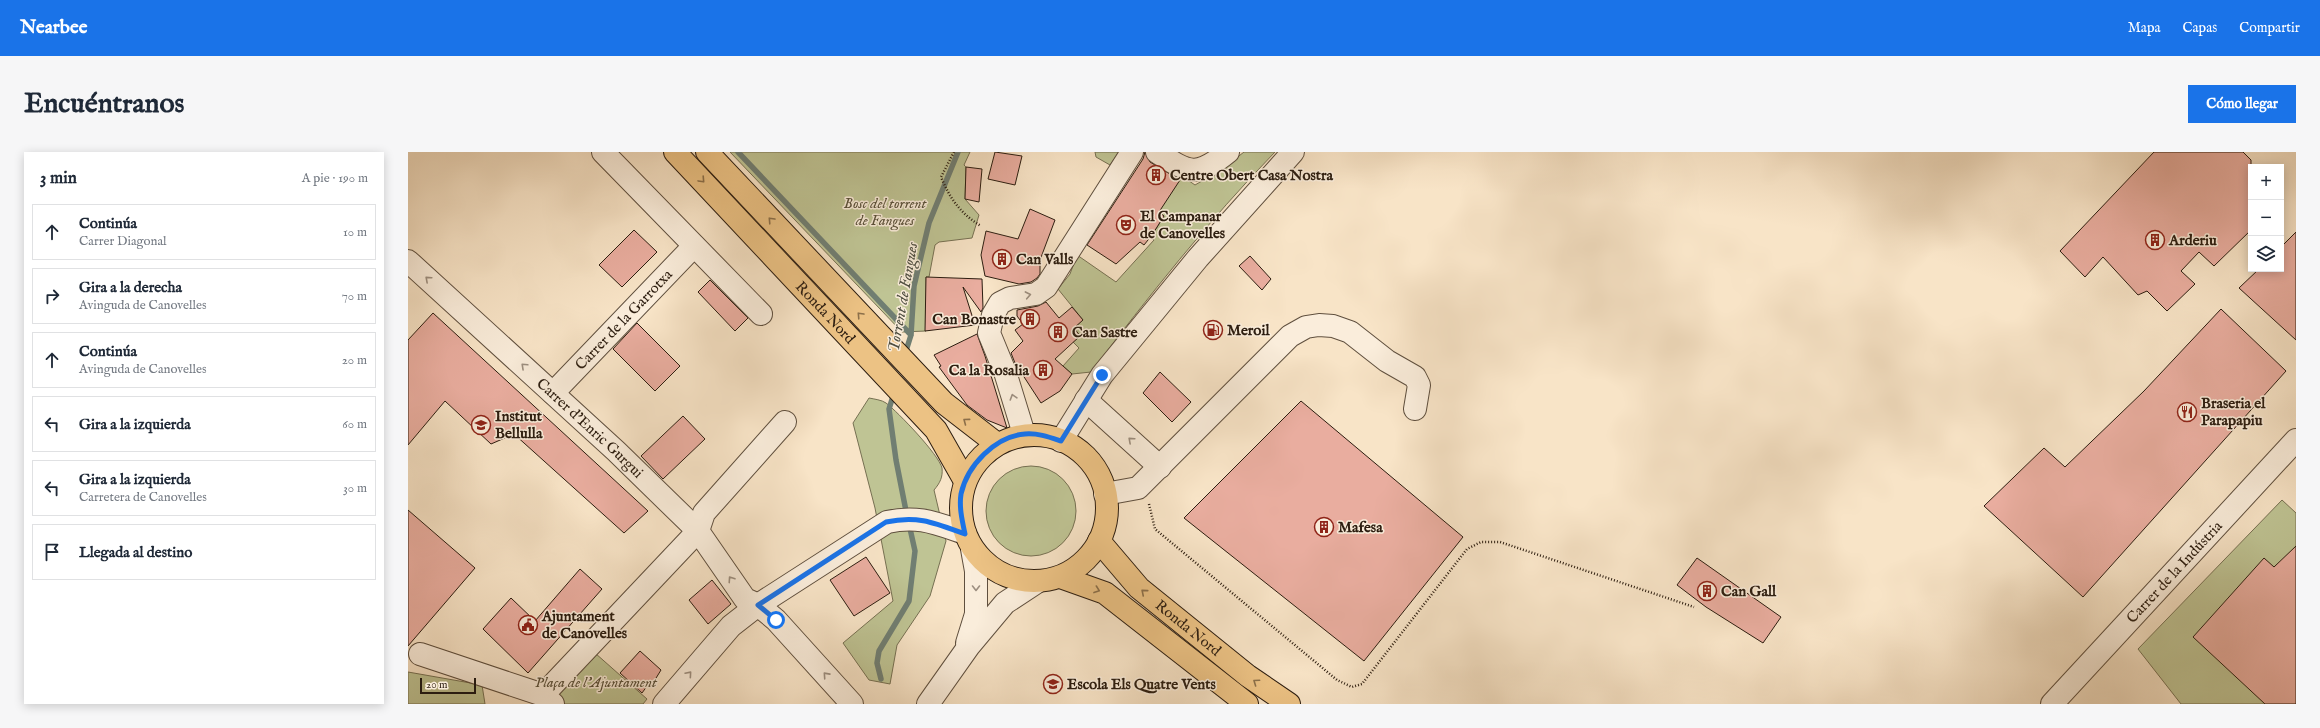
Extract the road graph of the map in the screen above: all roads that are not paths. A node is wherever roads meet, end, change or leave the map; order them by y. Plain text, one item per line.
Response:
1 (603, 152) edge
2 (675, 152) edge
3 (707, 152) edge
4 (1132, 152) edge
5 (1157, 152) edge
6 (1228, 152) edge
7 (1293, 152) edge
8 (694, 246) junction
9 (408, 261) edge
10 (761, 314) dead end
11 (552, 393) junction
12 (1086, 400) junction
13 (1415, 410) dead end
14 (785, 422) dead end
15 (1024, 434) junction
16 (2296, 440) edge
17 (1061, 441) junction
18 (997, 444) junction
19 (1160, 467) junction
20 (965, 481) junction
21 (1105, 494) junction
22 (698, 531) junction
23 (969, 541) junction
24 (1098, 541) junction
25 (1060, 577) junction
26 (1037, 582) junction
27 (758, 605) junction
28 (420, 654) dead end
29 (962, 656) junction
30 (548, 700) edge
31 (664, 704) edge
32 (852, 704) edge
33 (928, 704) edge
34 (1247, 704) edge
35 (1289, 704) edge
36 (2052, 704) edge

1 - 8 street
2 -> 20 main road, Ronda Nord
18 -> 3 main road, Ronda Nord
15 -> 4 street
5 - 6 street
7 - 12 street
8 - 10 street
8 - 11 street, Carrer de la Garrotxa
11 -> 9 street, Carrer d'Enric Gurgui
11 - 22 street, Carrer d'Enric Gurgui
12 - 17 street
19 -> 12 street
13 - 19 street
14 - 22 street
15 - 17 main road
15 - 18 main road
16 - 36 street, Carrer de la Indústria
17 - 21 main road
18 - 20 main road
19 - 21 street
20 - 23 main road
21 - 24 main road
27 -> 22 street, Carrer d'Enric Gurgui
22 - 30 street
23 - 26 main road
23 - 27 street
23 -> 29 street
24 - 25 main road
35 -> 24 main road, Ronda Nord
25 - 26 main road
25 -> 34 main road, Ronda Nord
26 - 29 street
31 -> 27 street
32 -> 27 street, Carrer d'Enric Gurgui
28 - 30 street
29 - 33 street

